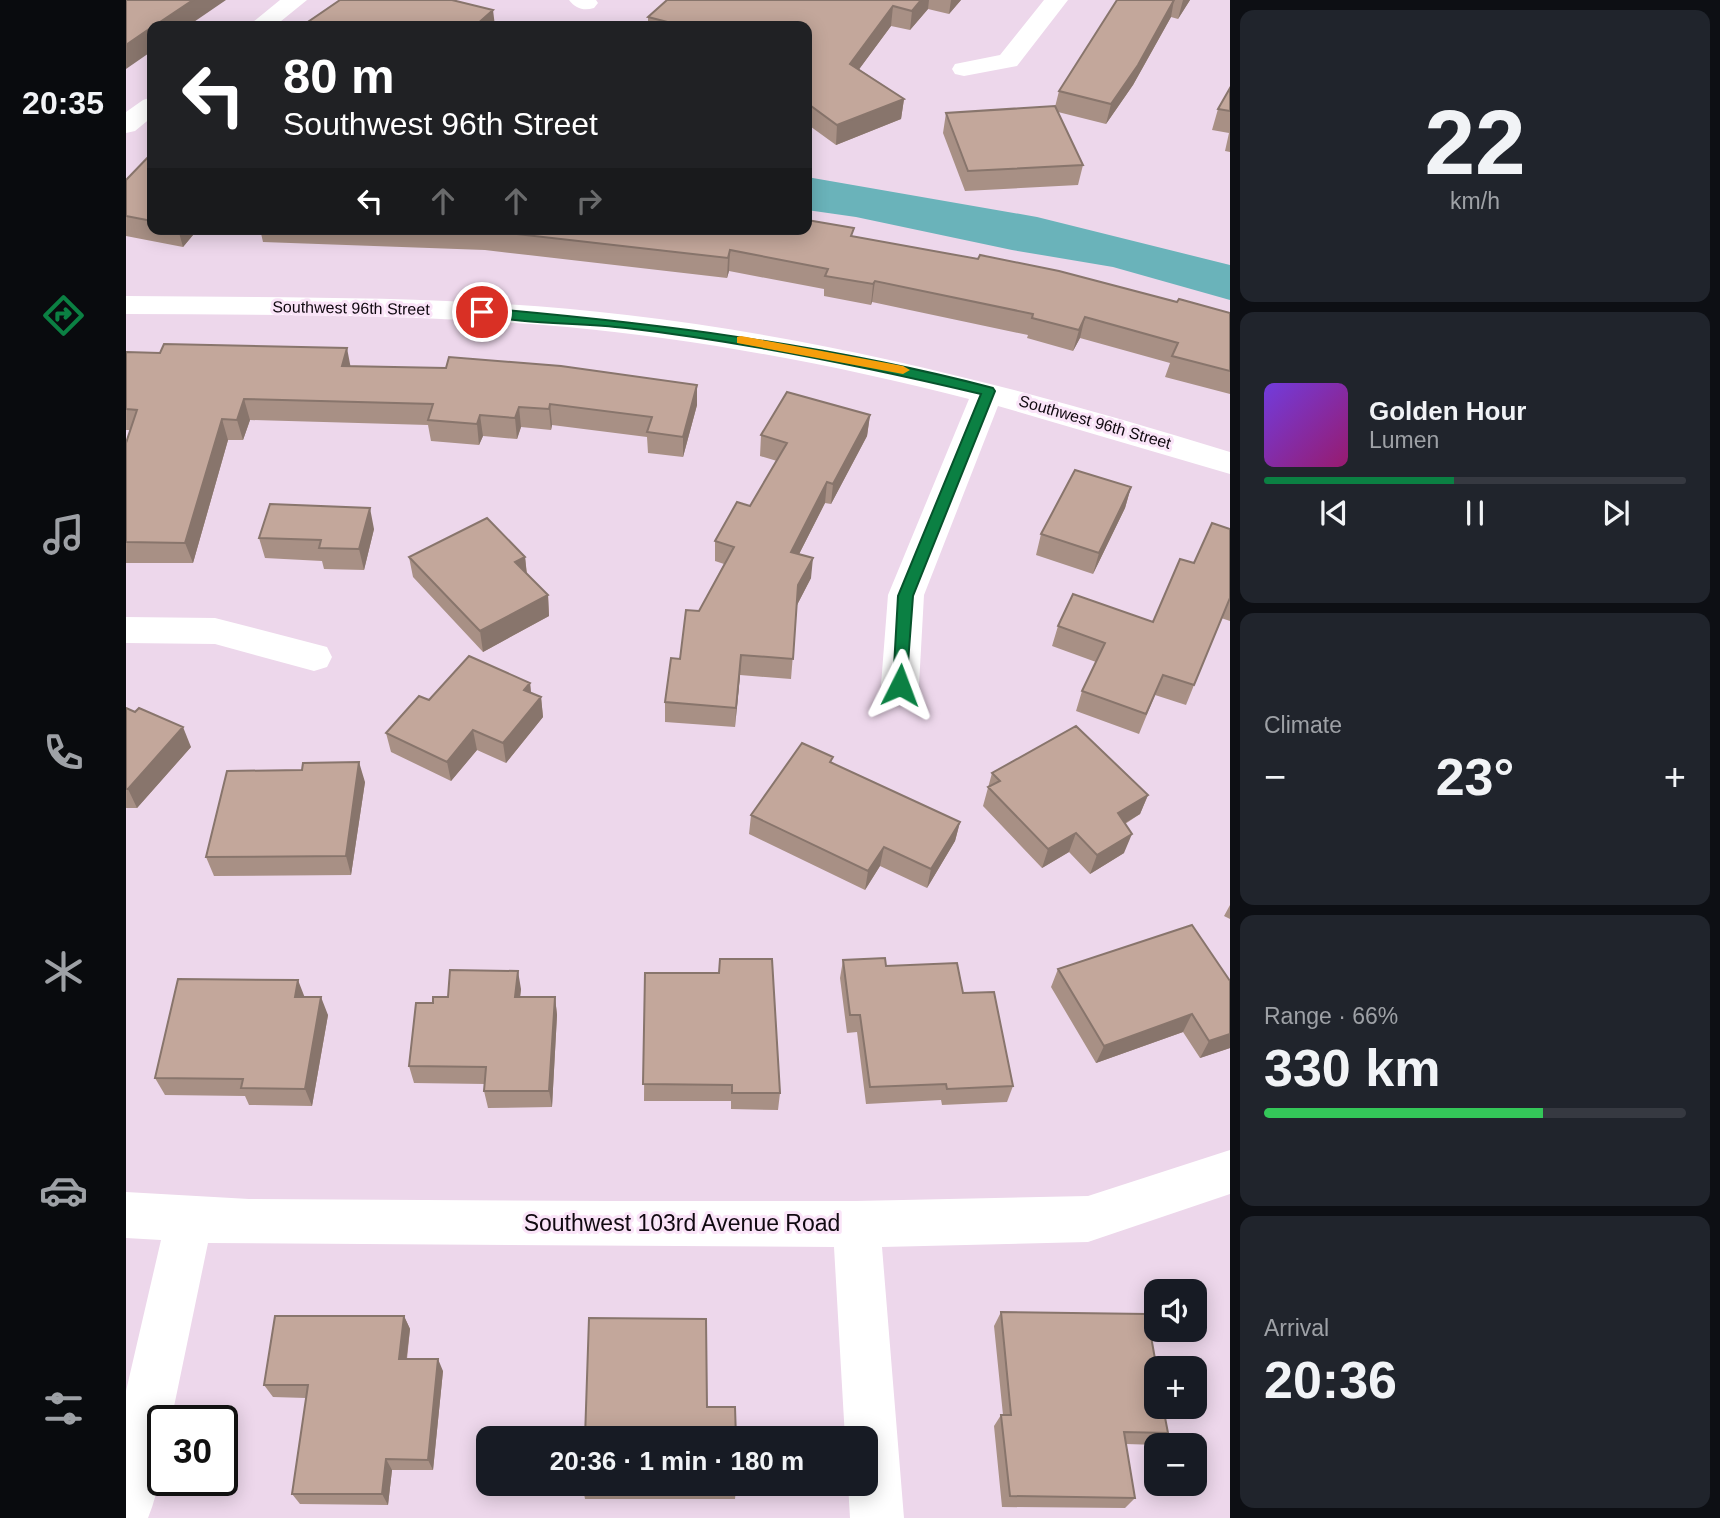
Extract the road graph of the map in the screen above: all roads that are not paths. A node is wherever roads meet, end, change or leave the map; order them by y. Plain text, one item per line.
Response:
1 (295, 0) edge
2 (1056, 0) edge
3 (267, 21) edge
4 (964, 69) dead end
5 (147, 109) edge
6 (126, 125) edge
7 (126, 305) edge
8 (988, 391) junction
9 (1230, 463) edge
10 (126, 630) edge
11 (314, 657) dead end
12 (900, 685) dead end
13 (1230, 1172) edge
14 (126, 1215) edge
15 (189, 1220) junction
16 (856, 1224) junction
17 (126, 1507) edge
18 (877, 1518) edge

1 - 3 street
2 - 4 street
5 - 6 street
7 - 8 street, Southwest 96th Street
8 - 9 street, Southwest 96th Street
8 - 12 street
10 - 11 street
13 - 16 street, Southwest 103rd Avenue Road
14 - 15 street, Southwest 103rd Avenue Road
15 - 16 street, Southwest 103rd Avenue Road
15 - 17 street
16 - 18 street

